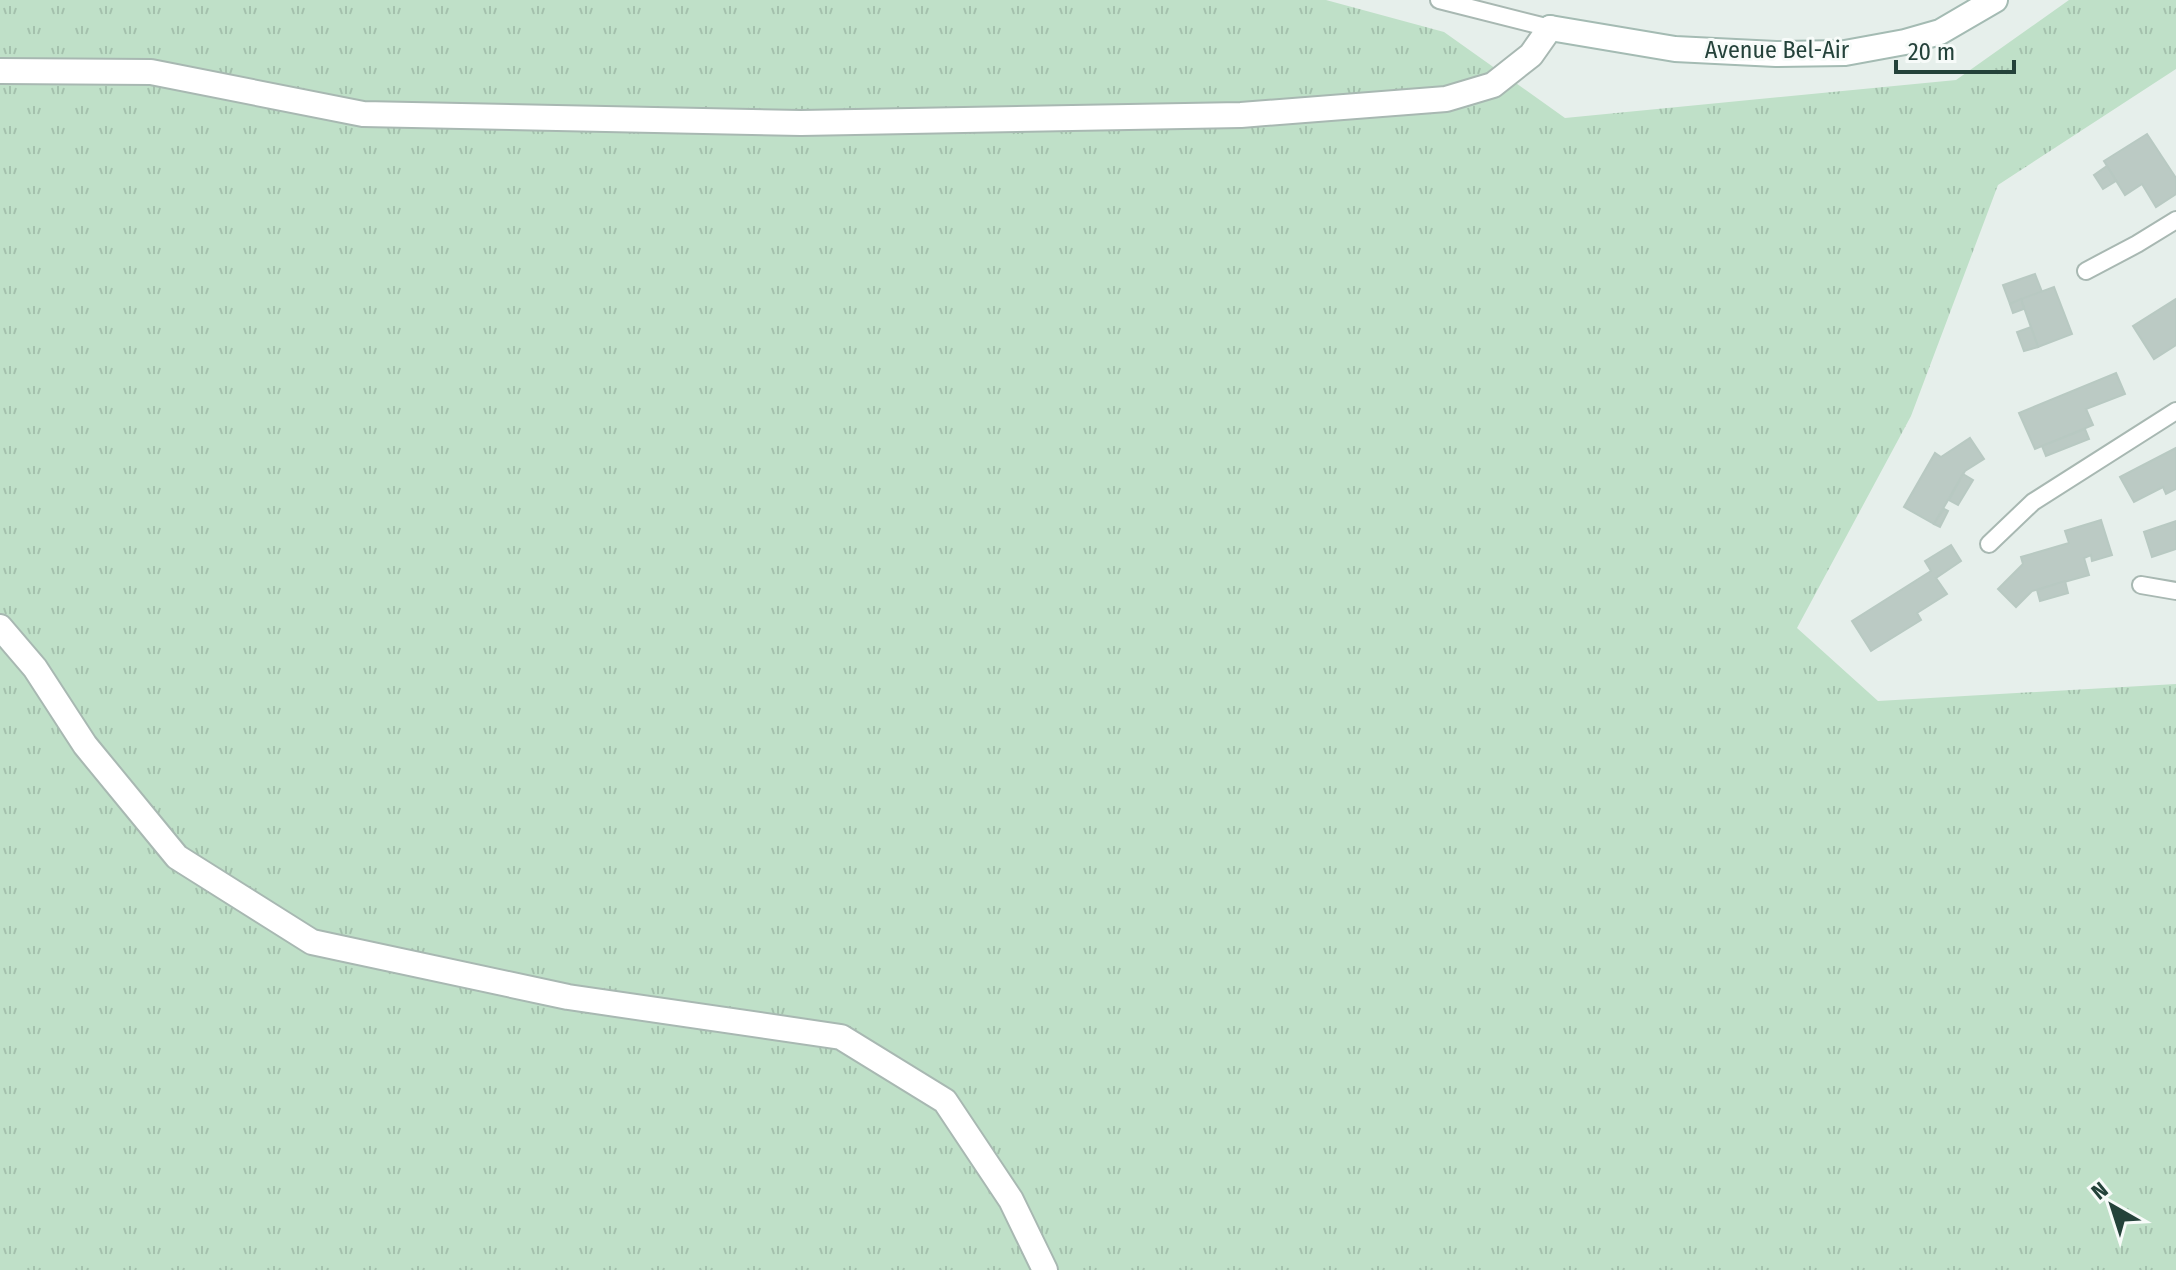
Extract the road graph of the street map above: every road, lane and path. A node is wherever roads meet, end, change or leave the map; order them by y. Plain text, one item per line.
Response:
1 (1439, 0) edge
2 (1995, 0) edge
3 (1550, 28) junction
4 (0, 71) edge
5 (2176, 220) edge
6 (2086, 271) dead end
7 (2176, 411) edge
8 (1989, 544) dead end
9 (2141, 585) dead end
10 (2176, 591) edge
11 (0, 627) edge
12 (1045, 1270) edge

1 - 3 lane
2 - 3 street, Avenue Bel-Air
3 - 4 street
5 - 6 lane
7 - 8 lane
9 - 10 lane
11 - 12 street

